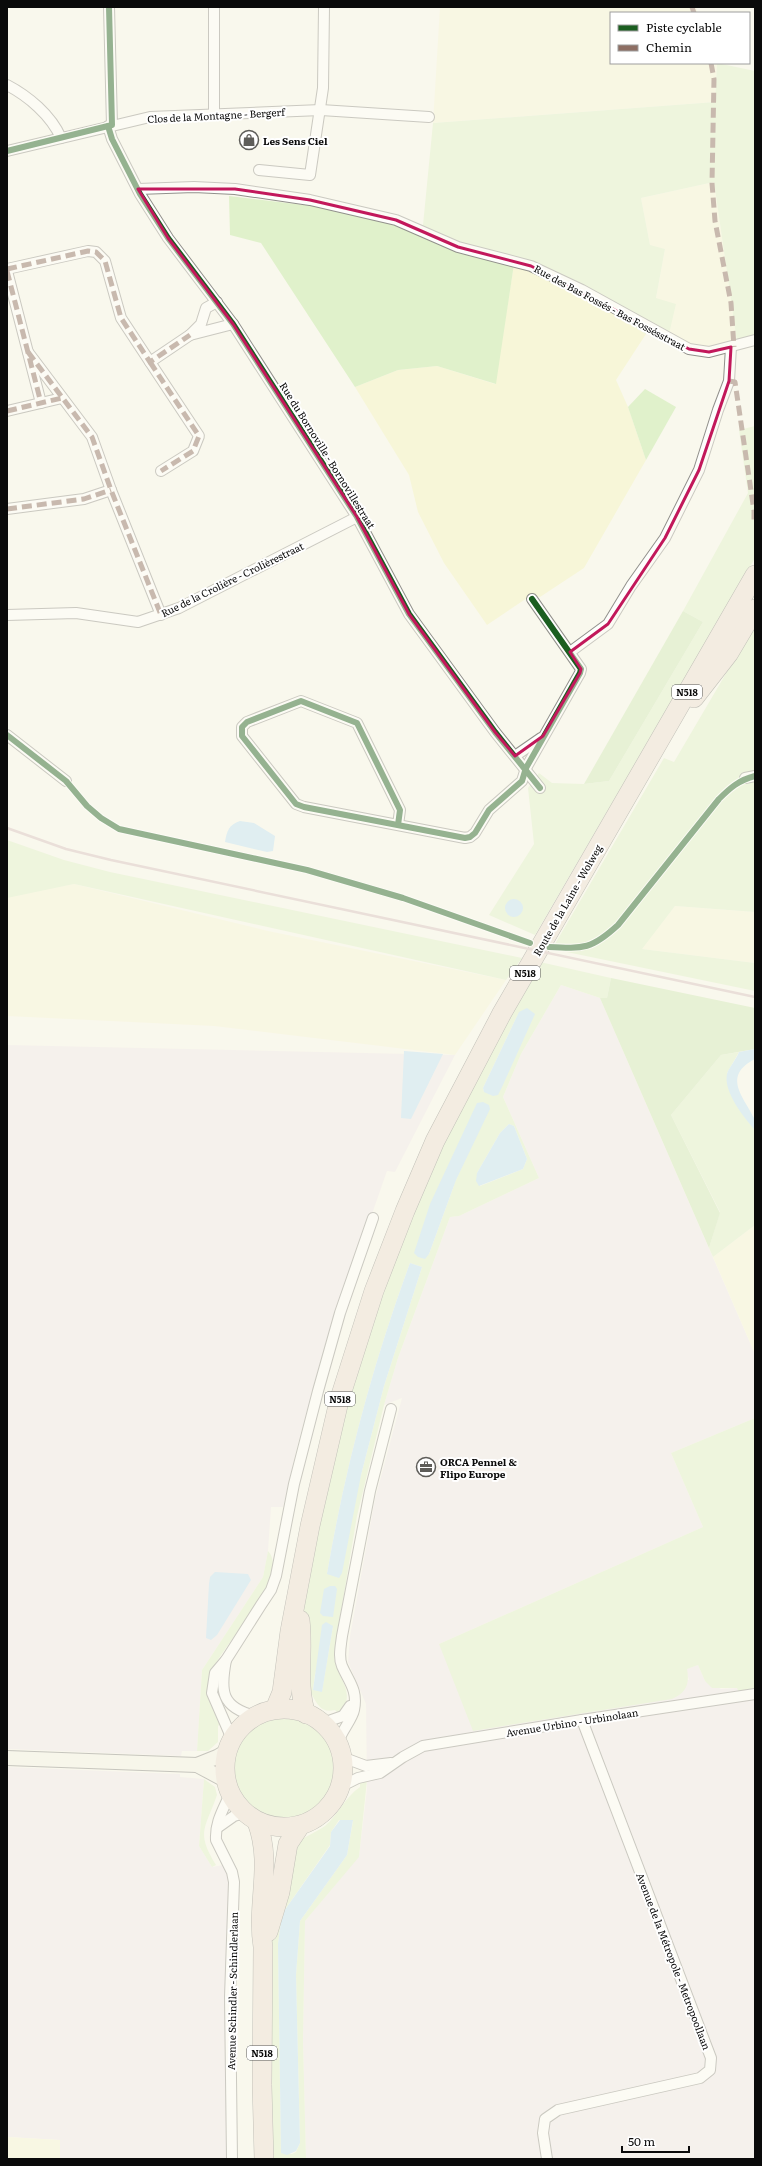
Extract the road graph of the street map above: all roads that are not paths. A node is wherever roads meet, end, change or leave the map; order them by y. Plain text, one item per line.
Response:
1 (109, 7) edge
2 (214, 7) edge
3 (324, 7) edge
4 (7, 85) edge
5 (321, 110) junction
6 (214, 113) junction
7 (429, 117) dead end
8 (110, 126) junction
9 (61, 138) junction
10 (7, 151) edge
11 (259, 170) dead end
12 (138, 189) junction
13 (7, 270) edge
14 (217, 302) junction
15 (233, 324) junction
16 (190, 335) junction
17 (755, 340) edge
18 (731, 347) junction
19 (28, 352) junction
20 (150, 362) junction
21 (62, 398) junction
22 (41, 403) junction
23 (7, 412) edge
24 (161, 471) dead end
25 (111, 490) junction
26 (7, 509) edge
27 (357, 516) junction
28 (755, 575) edge
29 (532, 599) dead end
30 (755, 609) edge
31 (7, 615) edge
32 (161, 615) junction
33 (570, 652) junction
34 (7, 735) edge
35 (543, 736) junction
36 (659, 741) junction
37 (515, 756) junction
38 (526, 768) junction
39 (66, 781) dead end
40 (540, 788) dead end
41 (398, 825) junction
42 (374, 1218) dead end
43 (391, 1409) dead end
44 (297, 1594) junction
45 (226, 1660) junction
46 (755, 1694) edge
47 (354, 1702) junction
48 (275, 1709) junction
49 (306, 1714) junction
50 (256, 1716) junction
51 (582, 1720) junction
52 (323, 1723) junction
53 (229, 1745) junction
54 (340, 1750) junction
55 (7, 1758) edge
56 (393, 1763) junction
57 (197, 1765) junction
58 (227, 1787) junction
59 (340, 1787) junction
60 (251, 1818) junction
61 (300, 1826) junction
62 (217, 1828) junction
63 (264, 1947) junction
64 (232, 2159) edge
65 (264, 2159) edge
66 (547, 2159) edge

1 - 8 street
2 - 6 street
3 - 5 street
4 - 9 street
5 - 6 street, Clos de la Montagne - Bergerf
5 - 7 street, Clos de la Montagne - Bergerf
5 - 11 street
6 - 8 street, Clos de la Montagne - Bergerf
8 - 9 street, Clos de la Montagne - Bergerf
8 - 12 street, Rue du Bornoville - Bornovillestraat
9 - 10 street, Clos de la Montagne - Bergerf
12 - 14 street, Rue du Bornoville - Bornovillestraat
12 - 18 street, Rue des Bas Fossés - Bas Fossésstraat
13 - 19 street
13 - 20 street
14 - 15 street, Rue du Bornoville - Bornovillestraat
14 - 16 street
15 - 16 street
15 - 27 street, Rue du Bornoville - Bornovillestraat
16 - 20 street
17 - 18 street, Rue des Bas Fossés - Bas Fossésstraat
18 - 33 street
19 - 21 street
19 - 22 street
20 - 24 street
21 - 22 street
21 - 25 street
22 - 23 street
25 - 26 street
25 - 32 street
27 - 32 street, Rue de la Crolière - Crolièrestraat
27 - 37 street, Rue du Bornoville - Bornovillestraat
28 - 36 highway, Route de la Laine - Wolweg / N518
29 - 33 street
30 - 36 highway, Route de la Laine - Wolweg / N518
31 - 32 street, Rue de la Crolière - Crolièrestraat
33 - 35 street
34 - 39 street
35 - 37 street
35 - 38 street
36 - 44 highway, Route de la Laine - Wolweg / N518
37 - 38 street, Rue du Bornoville - Bornovillestraat
38 - 40 street, Rue du Bornoville - Bornovillestraat
38 - 41 street
41 - 41 street
42 - 45 street
43 - 47 street
44 - 48 highway, N518
44 - 49 highway, N518
45 - 50 street
45 - 53 street
46 - 51 street, Avenue Urbino - Urbinolaan
47 - 52 street
47 - 54 street
48 - 49 highway
48 - 50 highway
49 - 52 highway
50 - 53 highway
51 - 56 street, Avenue Urbino - Urbinolaan
51 - 66 street, Avenue de la Métropole - Metropoollaan
52 - 54 highway
53 - 57 main road
53 - 58 highway
54 - 56 street, Avenue Urbino - Urbinolaan
54 - 59 highway, N518
55 - 57 main road
56 - 59 street, Avenue Urbino - Urbinolaan
57 - 58 main road
58 - 60 highway, N518
58 - 62 street, Avenue Schindler - Schindlerlaan
59 - 61 highway, N518
60 - 61 highway, N518
60 - 62 street
60 - 63 highway, N518
61 - 63 highway, N518
62 - 64 street, Avenue Schindler - Schindlerlaan
63 - 65 highway, N518

